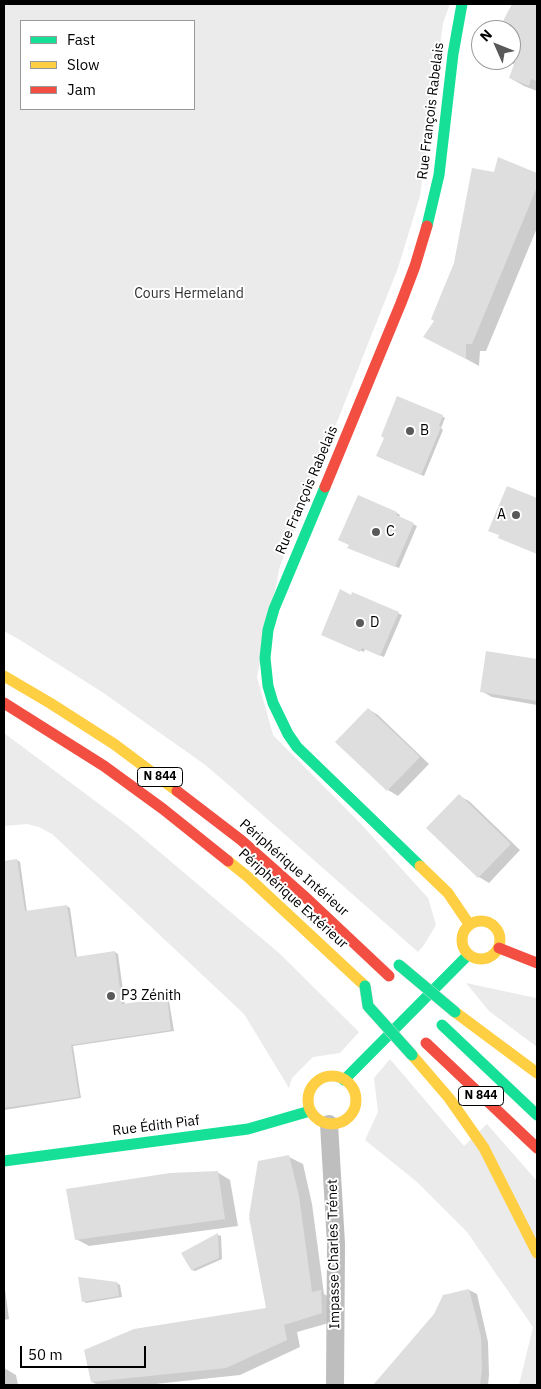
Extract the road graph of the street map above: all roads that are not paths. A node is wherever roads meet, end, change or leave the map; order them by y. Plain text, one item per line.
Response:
1 (462, 4) edge
2 (4, 676) edge
3 (4, 704) edge
4 (303, 895) junction
5 (318, 896) dead end
6 (469, 924) junction
7 (499, 948) junction
8 (468, 955) junction
9 (396, 962) dead end
10 (537, 963) edge
11 (392, 979) dead end
12 (365, 986) junction
13 (409, 994) dead end
14 (380, 1000) dead end
15 (393, 1012) dead end
16 (537, 1073) edge
17 (344, 1080) junction
18 (310, 1110) junction
19 (537, 1115) edge
20 (329, 1124) junction
21 (537, 1148) edge
22 (4, 1161) edge
23 (537, 1254) edge
24 (335, 1385) edge

1 - 6 main road, Rue François Rabelais
2 - 4 main road, Périphérique Intérieur / N 844
3 - 12 main road, Périphérique Extérieur / N 844
4 - 5 main road
4 - 11 main road, Périphérique Intérieur / N 844
6 - 7 main road
6 - 8 main road
7 - 8 main road
7 - 10 main road
8 - 17 main road
9 - 16 main road, bridge
12 - 14 main road, Périphérique Extérieur / N 844
12 - 23 main road, bridge
13 - 19 main road, N 844
15 - 21 main road, N 844
17 - 18 main road
17 - 20 main road
18 - 20 main road
18 - 22 main road, Rue Édith Piaf
20 - 24 street, Impasse Charles Trénet

